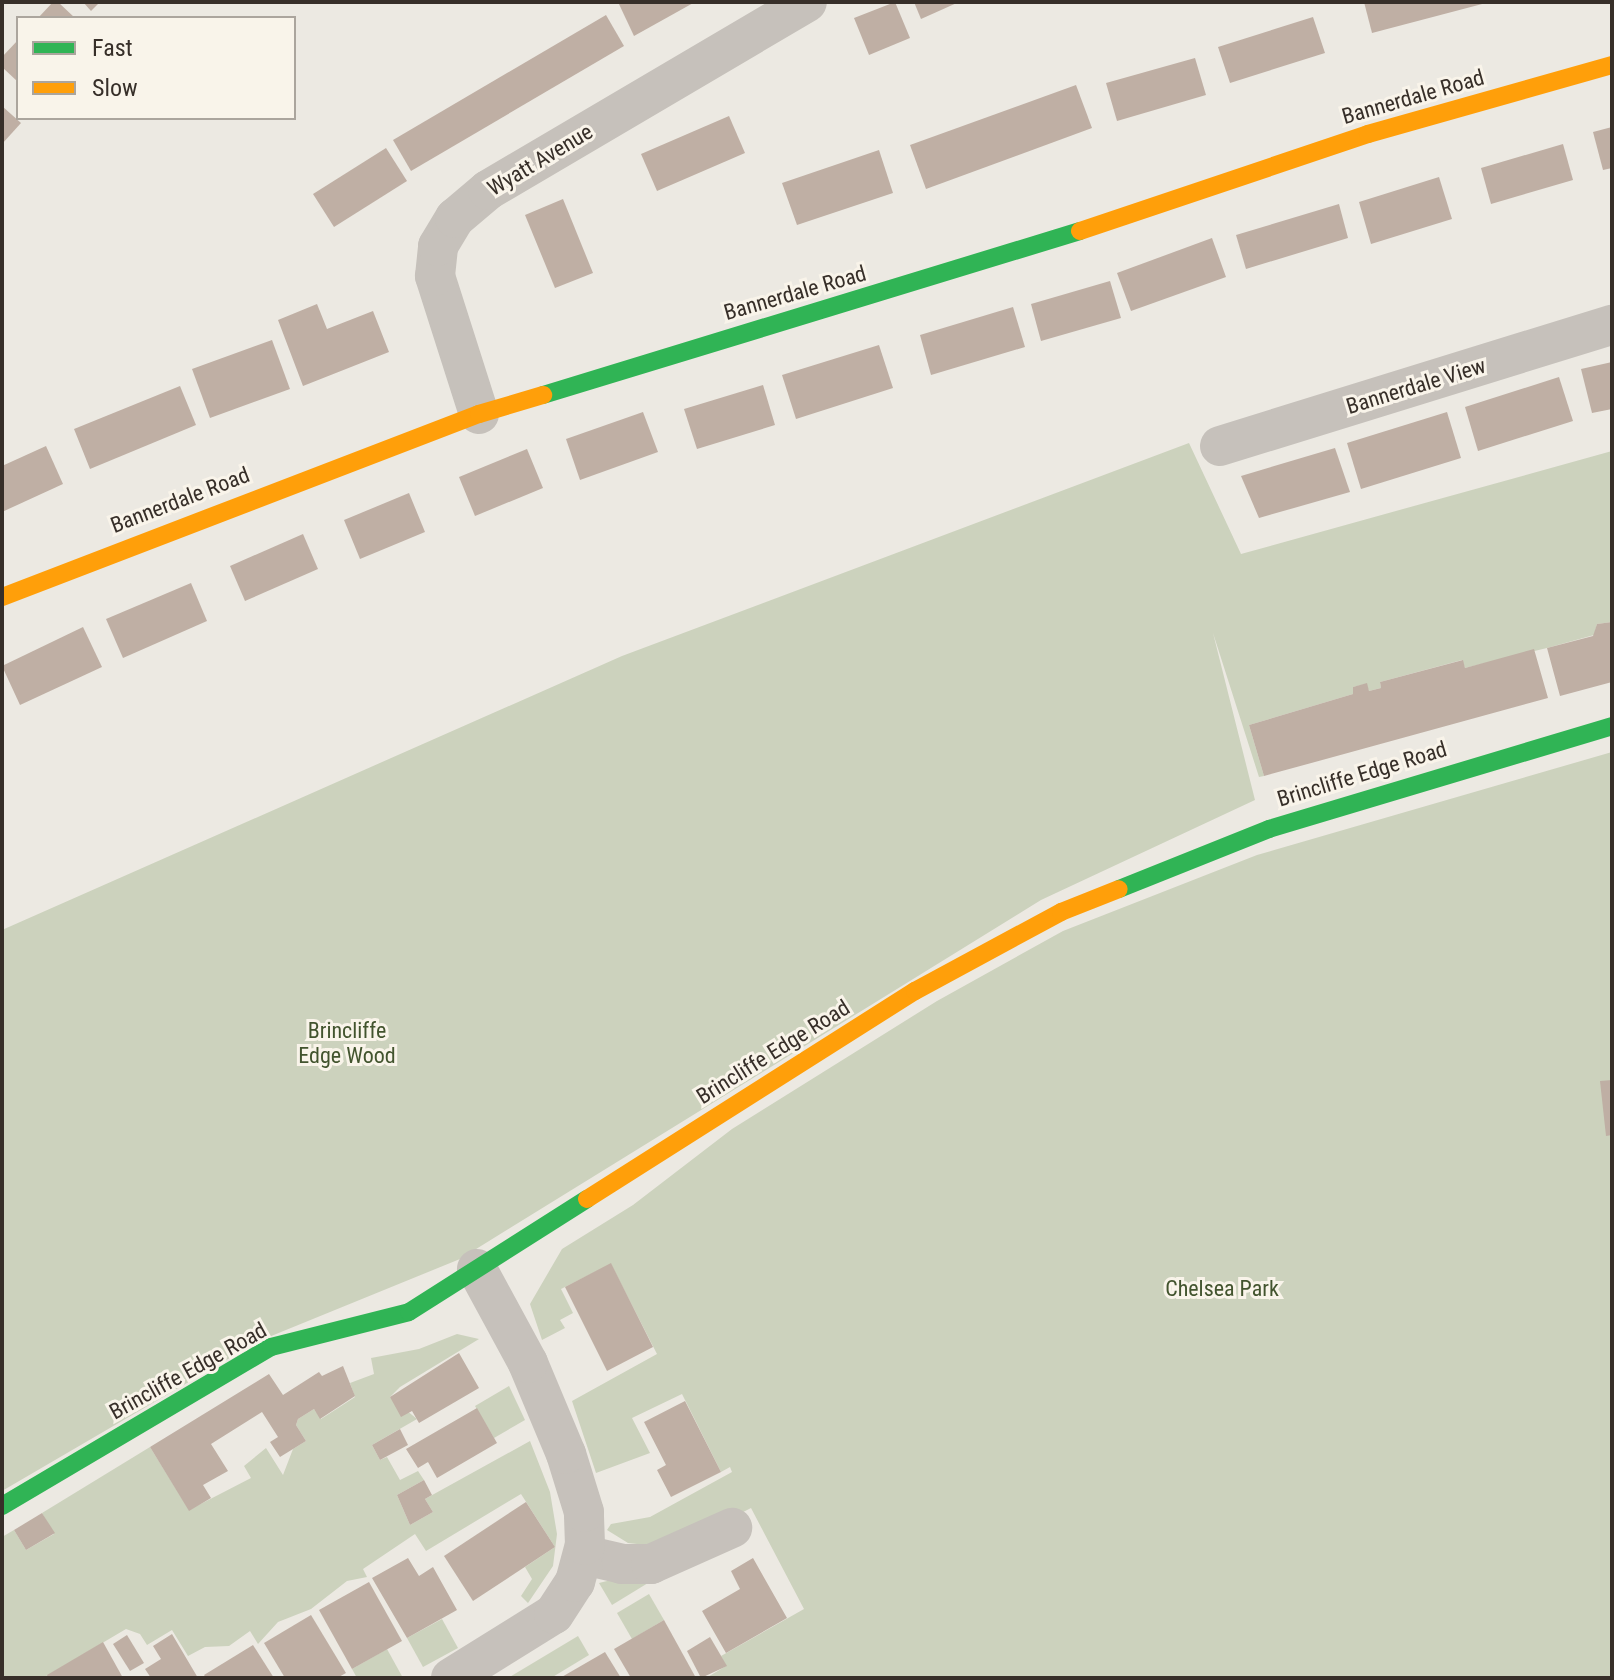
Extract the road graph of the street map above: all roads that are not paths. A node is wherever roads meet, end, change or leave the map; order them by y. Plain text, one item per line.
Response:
1 (807, 2) edge
2 (1612, 65) edge
3 (1612, 325) edge
4 (479, 414) junction
5 (1220, 446) dead end
6 (2, 597) edge
7 (1612, 726) edge
8 (477, 1269) junction
9 (2, 1506) edge
10 (732, 1528) dead end
11 (584, 1555) junction
12 (451, 1678) edge

1 - 4 street, Wyatt Avenue
2 - 4 street, Bannerdale Road
3 - 5 street, Bannerdale View
4 - 6 street, Bannerdale Road
7 - 8 street, Brincliffe Edge Road
8 - 9 street, Brincliffe Edge Road
8 - 11 street
10 - 11 street
11 - 12 street

